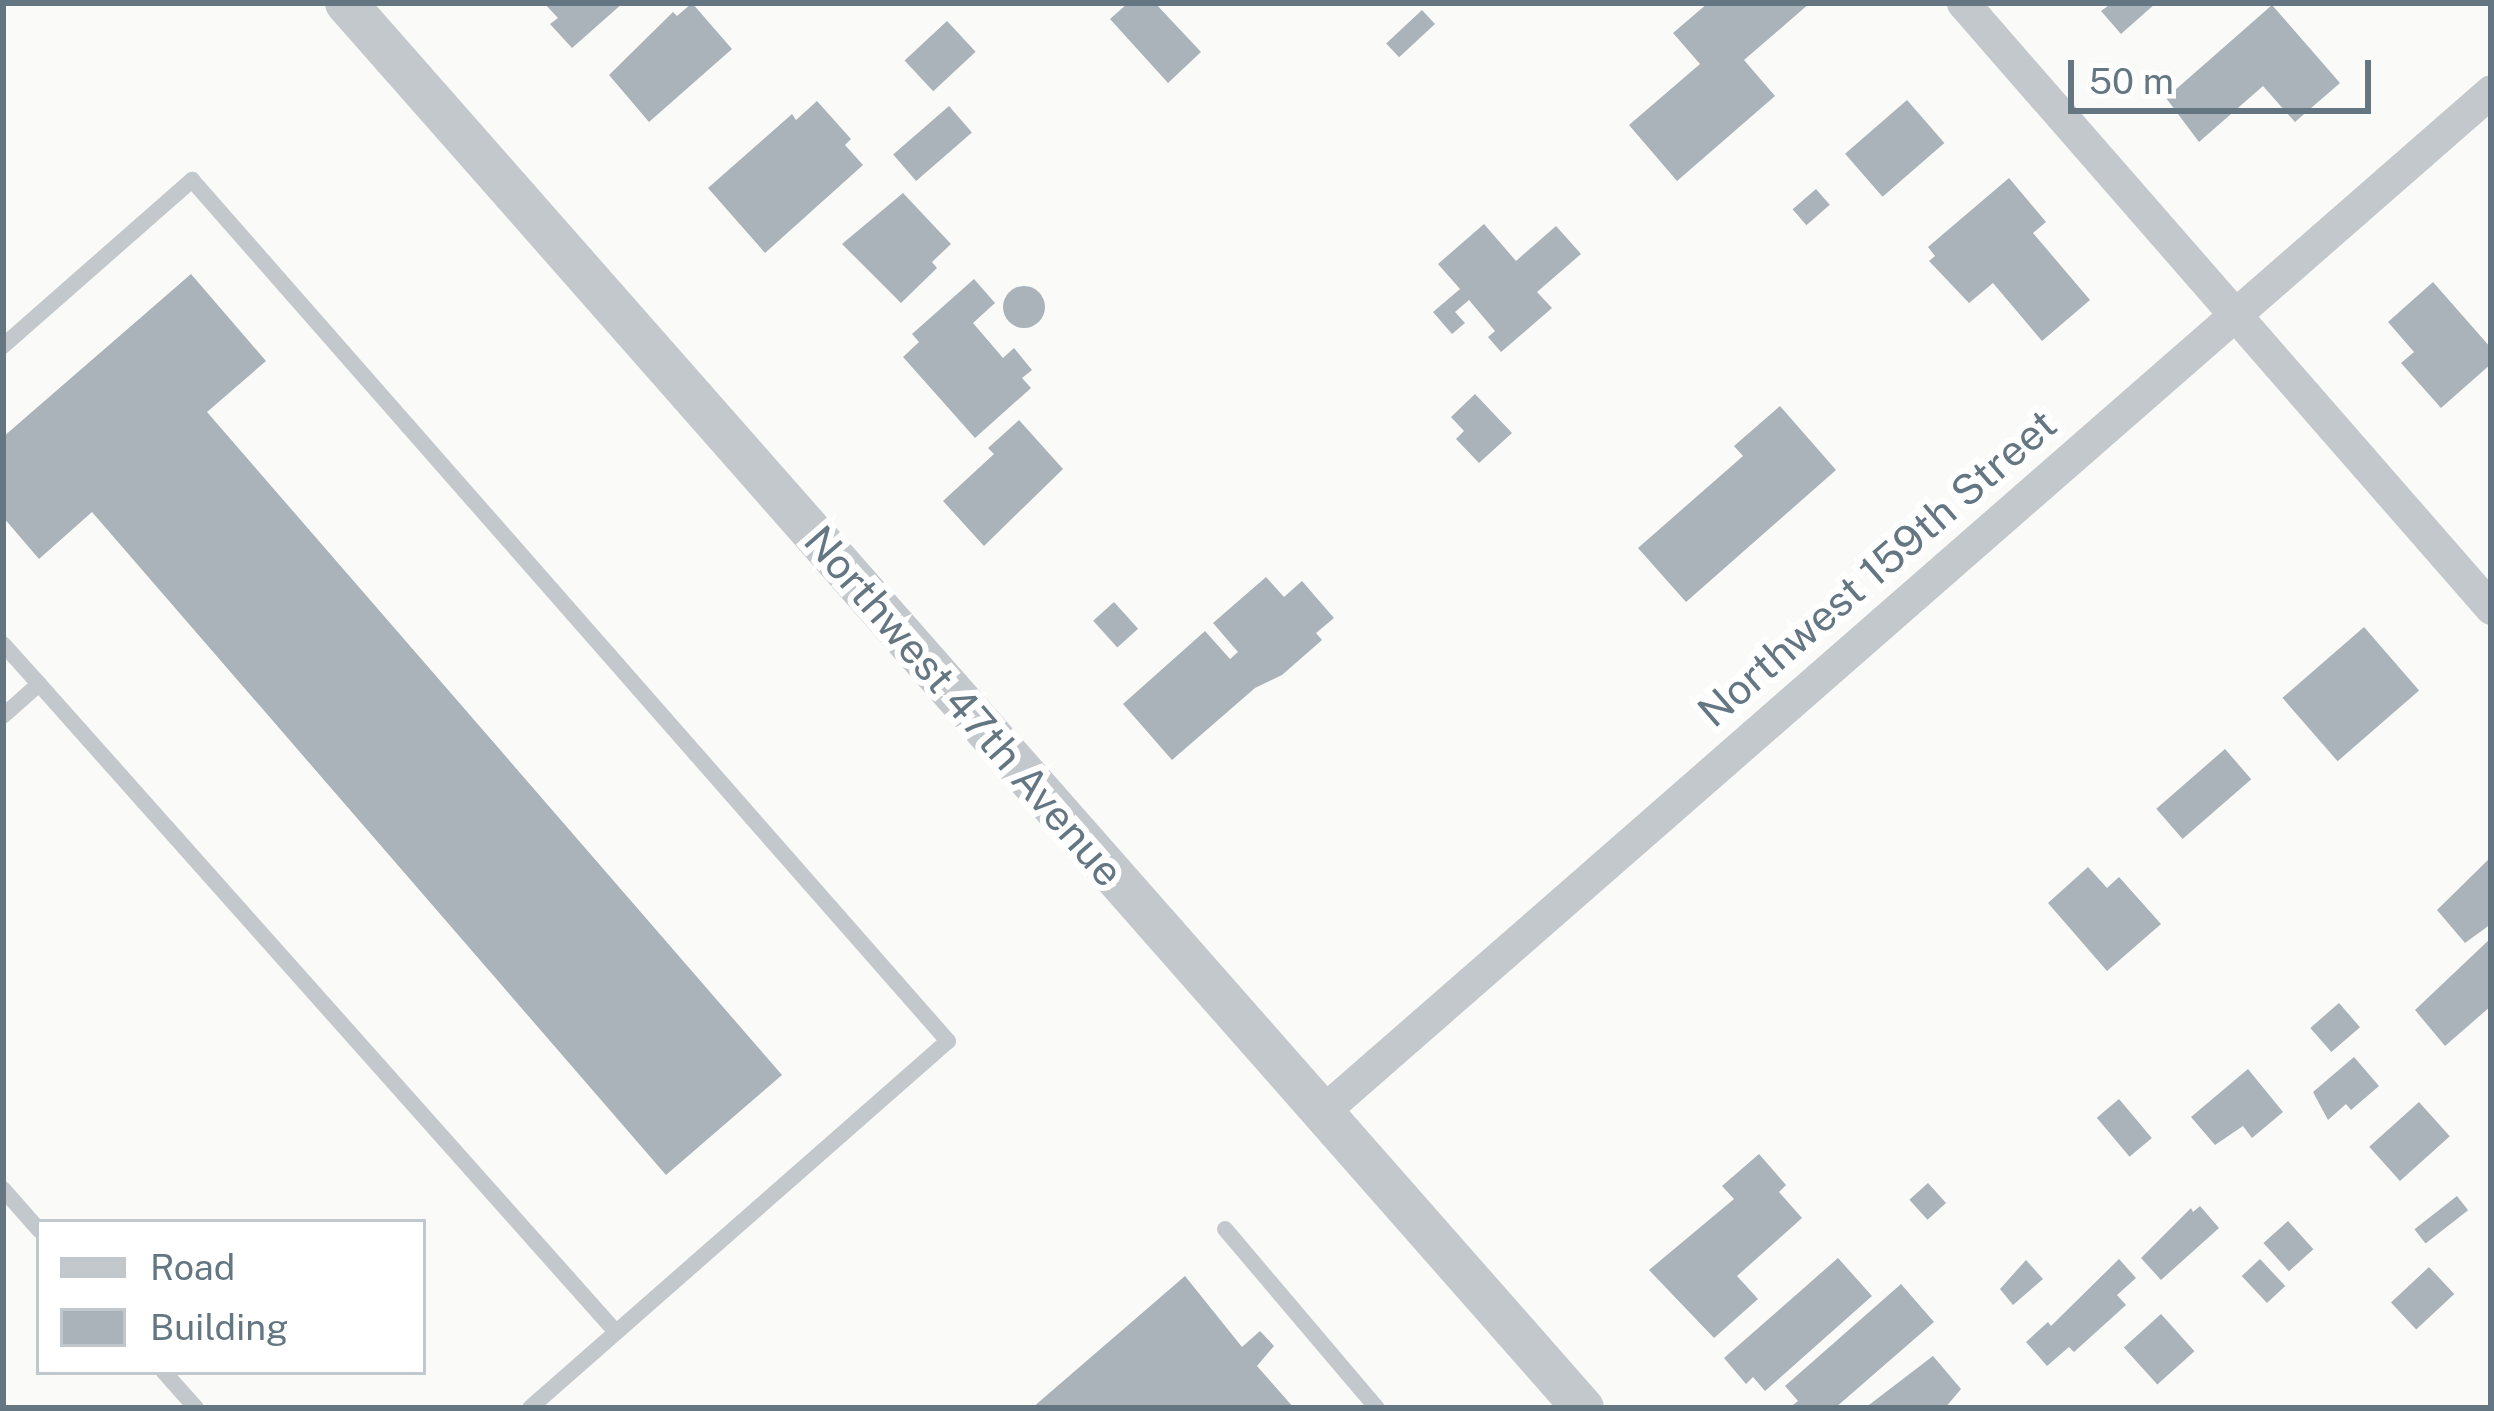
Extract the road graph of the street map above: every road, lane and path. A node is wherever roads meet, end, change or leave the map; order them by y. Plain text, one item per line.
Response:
1 (346, 3) edge
2 (1963, 3) edge
3 (2491, 91) edge
4 (2234, 315) junction
5 (3, 346) edge
6 (2491, 608) edge
7 (3, 644) edge
8 (39, 684) junction
9 (3, 716) edge
10 (1322, 1112) junction
11 (3, 1189) edge
12 (36, 1227) edge
13 (1225, 1229) dead end
14 (616, 1332) junction
15 (167, 1375) edge
16 (196, 1408) edge
17 (530, 1408) edge
18 (1377, 1408) edge
19 (1583, 1408) edge

1 - 10 street, Northwest 47th Avenue
2 - 4 street
3 - 4 street, Northwest 159th Street
4 - 6 street
4 - 10 street, Northwest 159th Street
5 - 14 lane
7 - 8 lane
8 - 9 lane
8 - 14 lane
10 - 19 street, Northwest 47th Avenue
11 - 12 lane
13 - 18 lane
14 - 17 lane
15 - 16 lane

